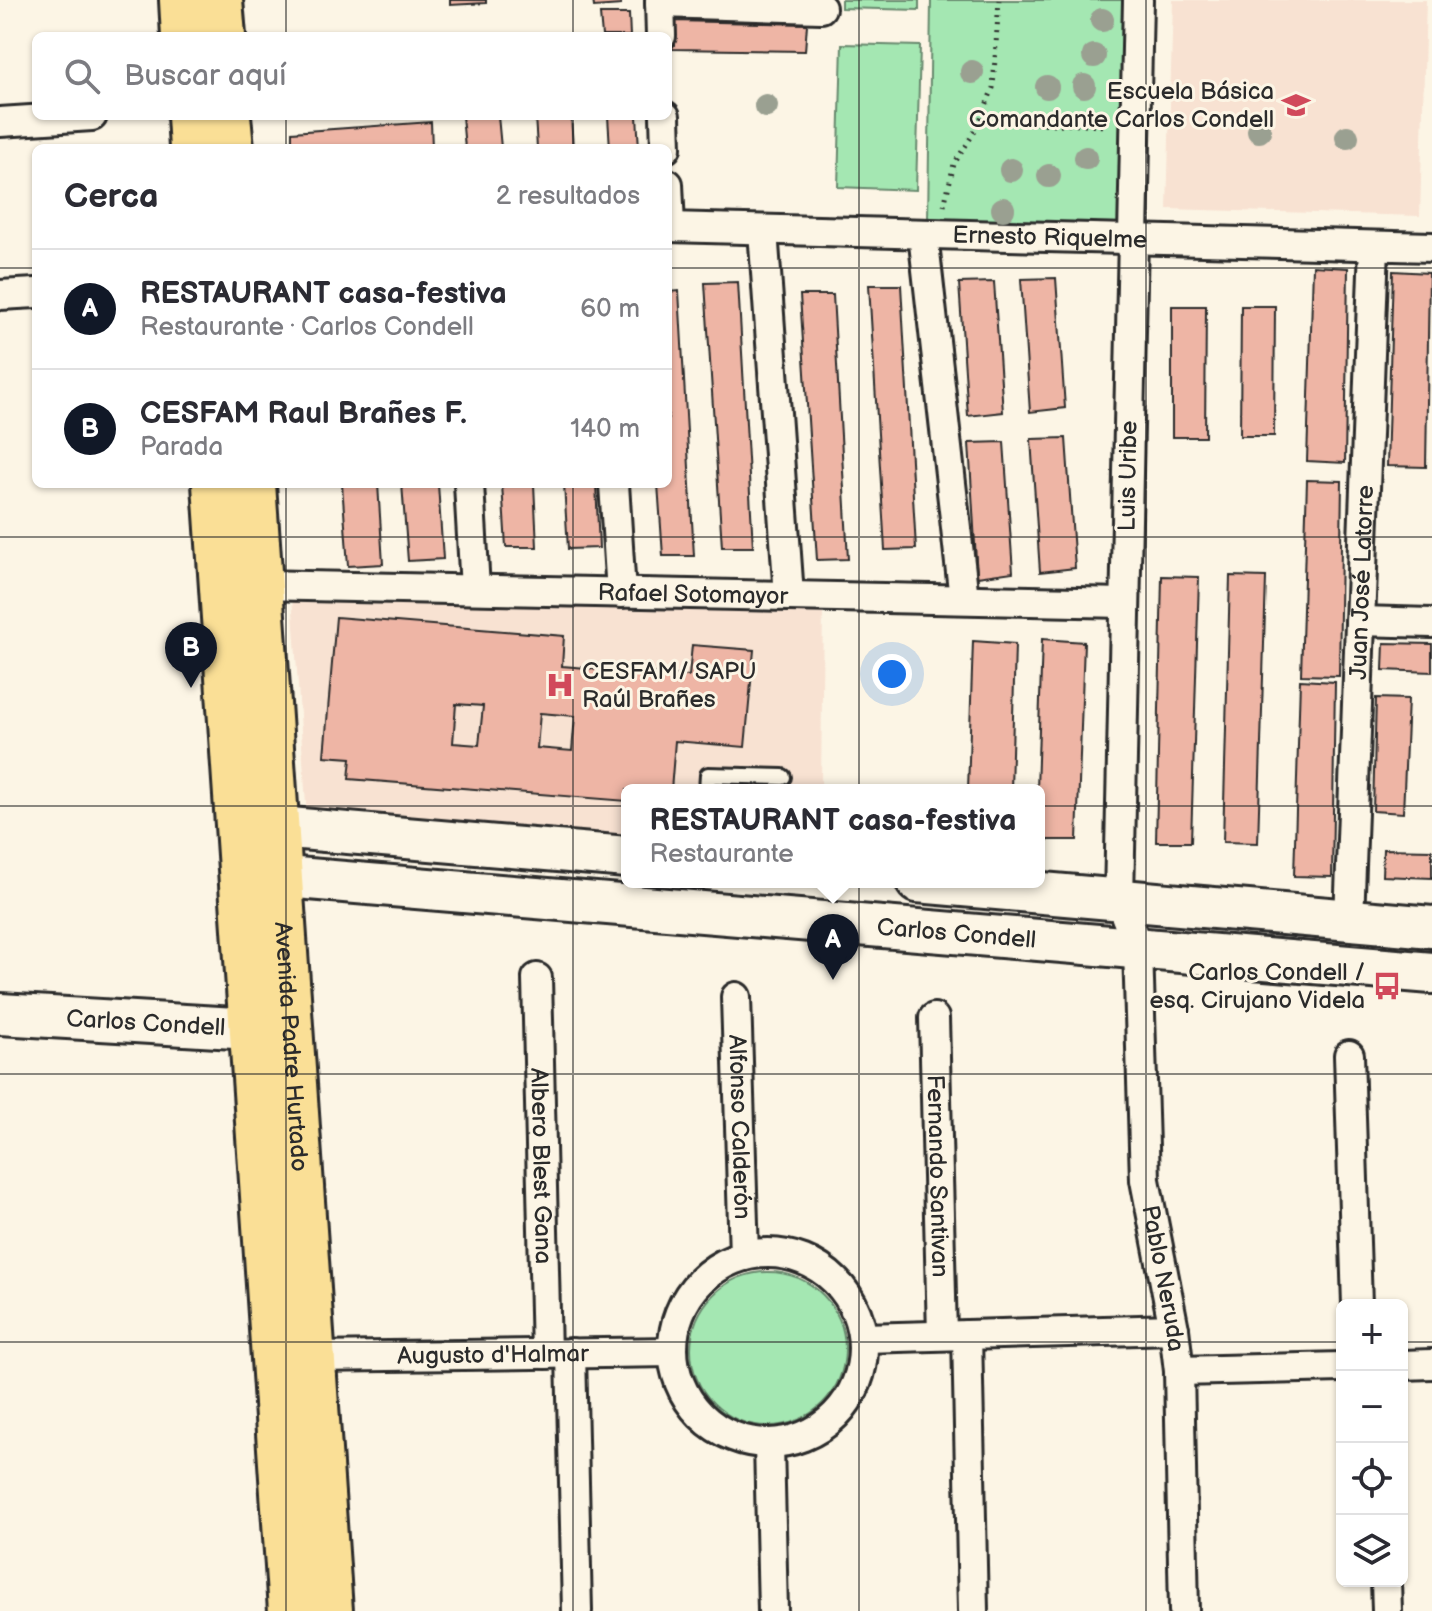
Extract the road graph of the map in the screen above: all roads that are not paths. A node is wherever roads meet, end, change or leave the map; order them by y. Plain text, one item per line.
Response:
1 (182, 0) edge
2 (220, 0) edge
3 (1138, 0) edge
4 (660, 2) edge
5 (821, 8) dead end
6 (184, 32) edge
7 (223, 32) edge
8 (661, 32) edge
9 (32, 120) edge
10 (190, 120) edge
11 (228, 120) edge
12 (665, 120) edge
13 (0, 122) edge
14 (192, 144) edge
15 (231, 144) edge
16 (666, 144) edge
17 (672, 227) edge
18 (763, 230) junction
19 (933, 234) junction
20 (1133, 239) junction
21 (1374, 246) junction
22 (1432, 247) edge
23 (32, 293) edge
24 (0, 295) edge
25 (215, 488) edge
26 (253, 488) edge
27 (469, 488) edge
28 (614, 488) edge
29 (259, 585) junction
30 (475, 589) junction
31 (621, 593) junction
32 (789, 596) junction
33 (964, 599) junction
34 (1125, 603) junction
35 (1360, 621) junction
36 (1432, 623) edge
37 (783, 777) dead end
38 (707, 784) edge
39 (259, 853) junction
40 (621, 857) edge
41 (988, 888) edge
42 (1119, 899) junction
43 (1349, 920) junction
44 (1432, 927) edge
45 (1138, 948) junction
46 (1432, 973) edge
47 (537, 978) dead end
48 (736, 997) dead end
49 (0, 1014) edge
50 (934, 1018) dead end
51 (270, 1032) junction
52 (1349, 1055) dead end
53 (744, 1256) junction
54 (1357, 1299) edge
55 (1174, 1329) junction
56 (954, 1335) junction
57 (864, 1338) junction
58 (673, 1352) junction
59 (559, 1353) junction
60 (313, 1357) junction
61 (1432, 1364) edge
62 (1408, 1365) edge
63 (1336, 1367) edge
64 (1179, 1371) junction
65 (769, 1444) junction
66 (1386, 1587) edge
67 (291, 1611) edge
68 (330, 1611) edge
69 (577, 1611) edge
70 (773, 1611) edge
71 (973, 1611) edge
72 (1184, 1611) edge
73 (1387, 1611) edge

1 - 6 main road
2 - 7 main road
3 - 20 street, Luis Uribe
4 - 5 street
4 - 8 street
9 - 13 street
10 - 14 main road
11 - 15 main road
12 - 16 street
17 - 18 street, Ernesto Riquelme
18 - 19 street, Ernesto Riquelme
18 - 32 street
19 - 20 street, Ernesto Riquelme
19 - 33 street
20 - 21 street, Ernesto Riquelme
20 - 34 street, Luis Uribe
21 - 22 street, Ernesto Riquelme
21 - 35 street, Juan José Latorre
23 - 24 street
25 - 39 main road, Avenida Padre Hurtado
26 - 29 main road, Avenida Padre Hurtado
27 - 30 street
28 - 31 street
29 - 30 street, Rafael Sotomayor
29 - 39 main road, Avenida Padre Hurtado
30 - 31 street, Rafael Sotomayor
31 - 32 street, Rafael Sotomayor
32 - 33 street, Rafael Sotomayor
33 - 34 street, Rafael Sotomayor
34 - 42 street, Luis Uribe
35 - 36 street
35 - 43 street, Juan José Latorre
37 - 38 lane
39 - 40 street
39 - 45 street, Carlos Condell
39 - 51 main road, Avenida Padre Hurtado
41 - 42 street, Carlos Condell
42 - 43 street, Carlos Condell
42 - 45 street, Luis Uribe
43 - 44 street, Carlos Condell
45 - 46 street, Carlos Condell
45 - 55 street, Pablo Neruda
47 - 59 street, Albero Blest Gana
48 - 53 street, Alfonso Calderón
49 - 51 street, Carlos Condell
50 - 56 street, Fernando Santivan
51 - 60 main road, Avenida Padre Hurtado
51 - 67 main road, Avenida Padre Hurtado
52 - 54 street
53 - 57 street, Alfonso Calderón
53 - 58 street, Alfonso Calderón
55 - 56 street
55 - 64 street, Pablo Neruda
56 - 57 street
56 - 71 street, Fernando Santivan
57 - 65 street, Alfonso Calderón
58 - 59 street, Augusto d'Halmar
58 - 65 street, Alfonso Calderón
59 - 60 street, Augusto d'Halmar
59 - 69 street, Albero Blest Gana
60 - 68 main road, Avenida Padre Hurtado
61 - 62 street
63 - 64 street
64 - 72 street, Pablo Neruda
65 - 70 street
66 - 73 street

